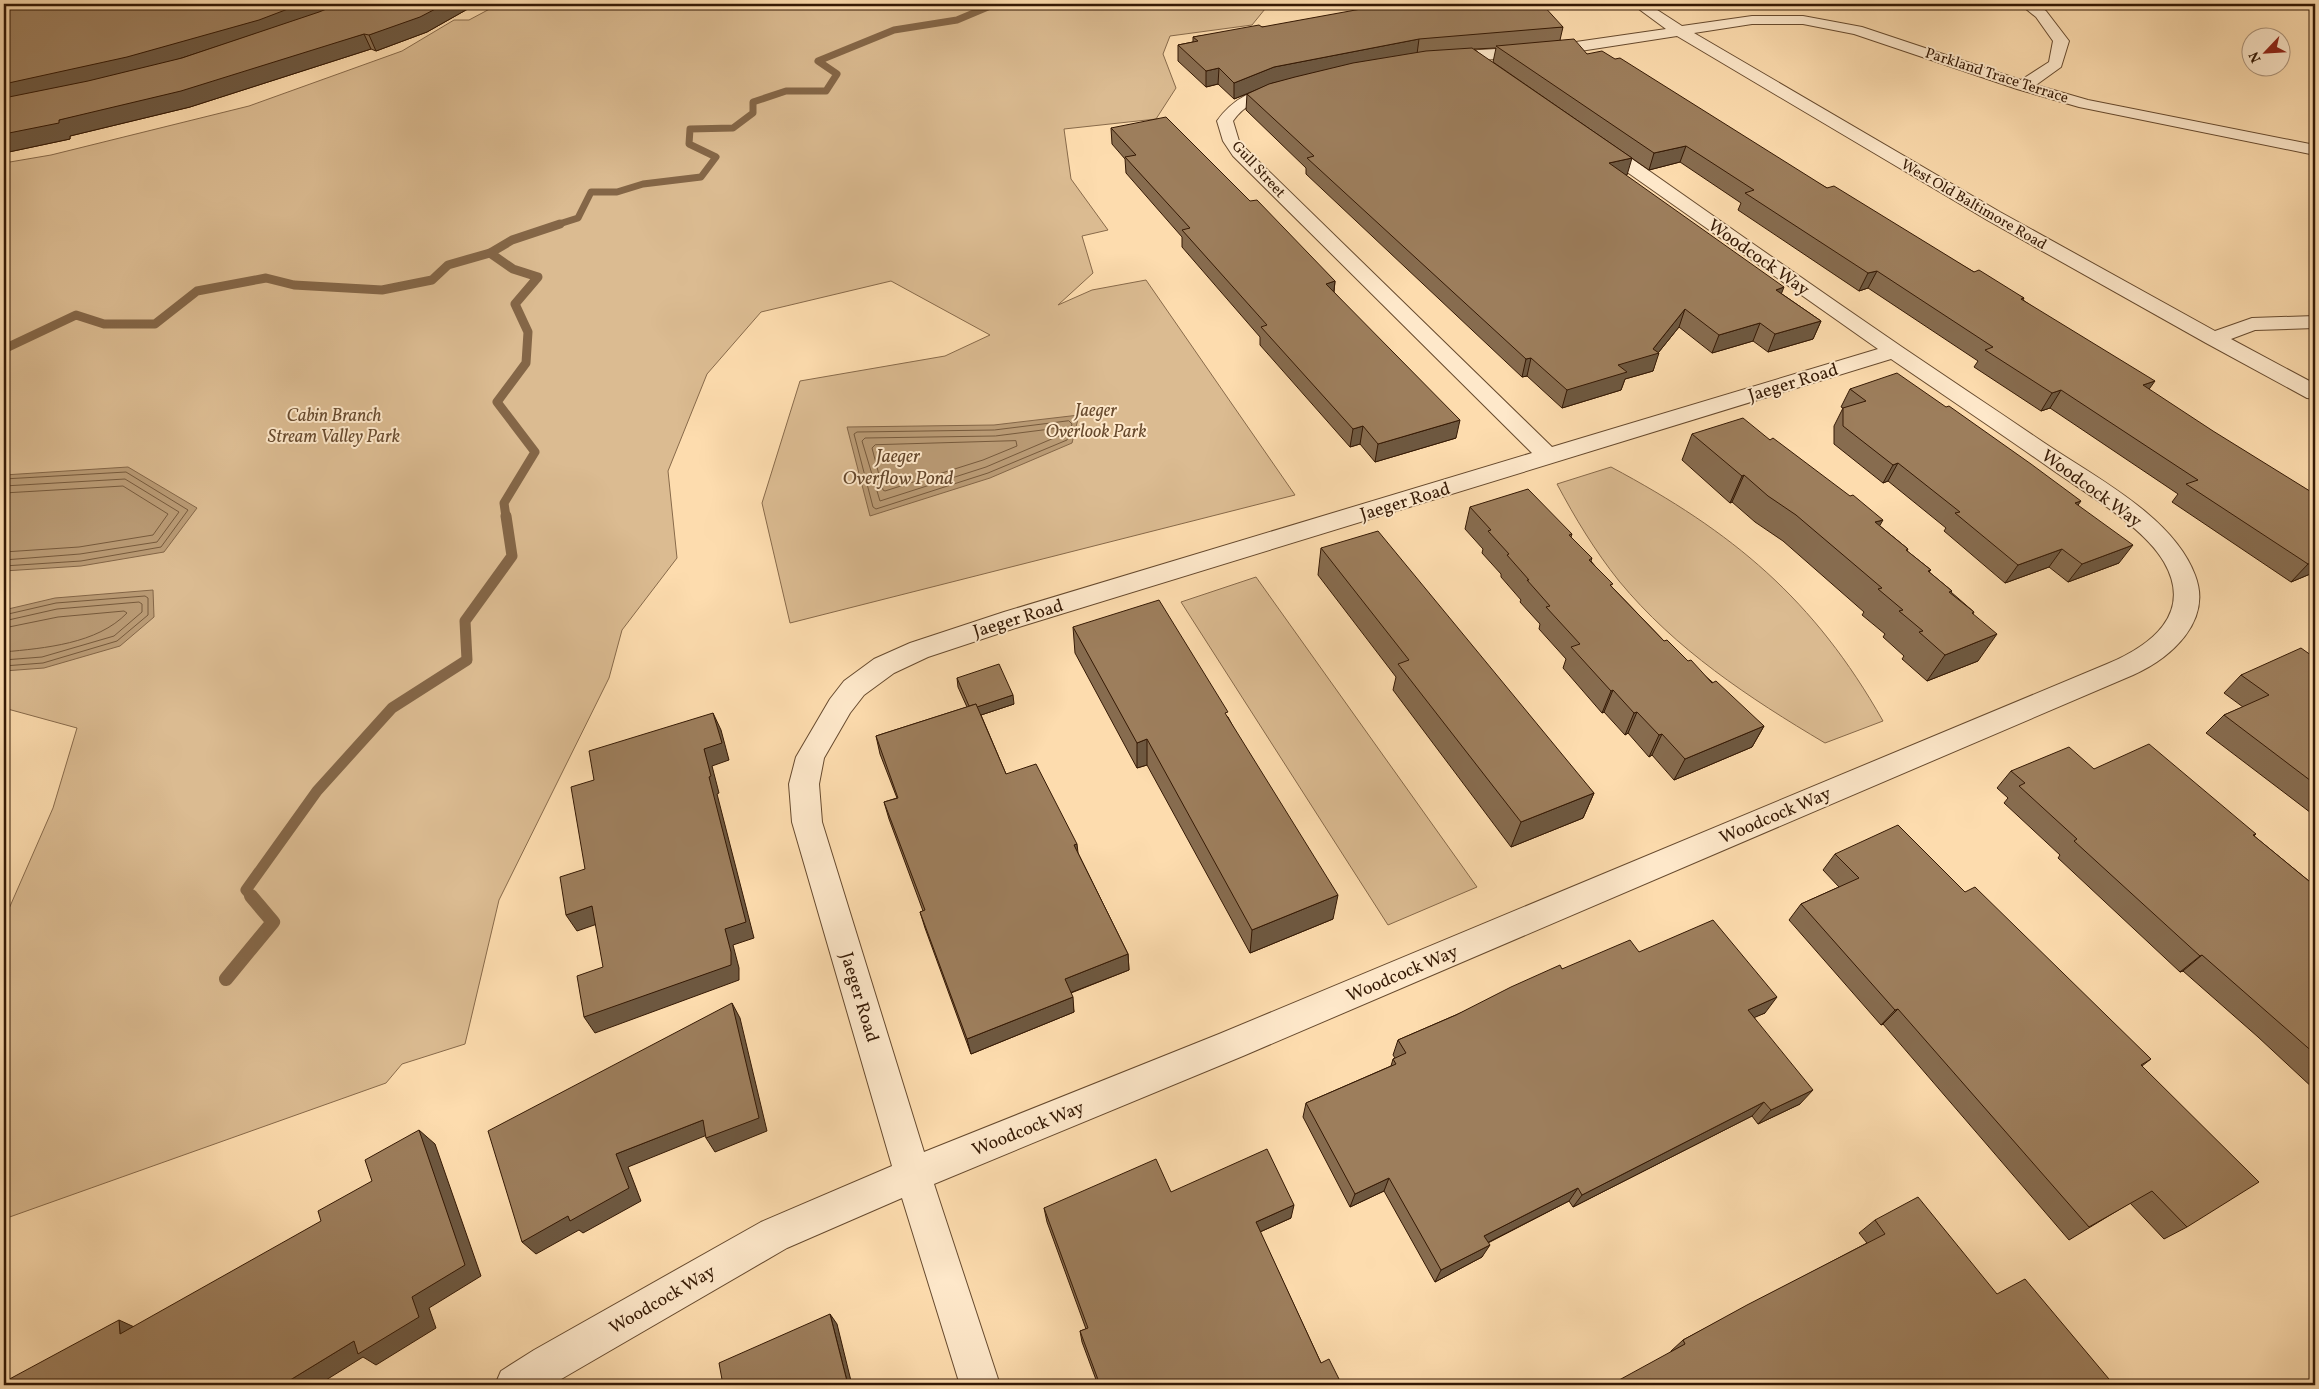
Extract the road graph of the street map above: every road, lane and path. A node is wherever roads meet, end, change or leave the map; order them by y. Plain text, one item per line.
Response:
1 (1639, 4) edge
2 (2027, 4) edge
3 (1678, 30) junction
4 (1472, 56) junction
5 (1426, 60) edge
6 (1497, 73) edge
7 (1297, 84) edge
8 (2023, 86) junction
9 (1585, 134) edge
10 (2315, 150) edge
11 (2315, 322) edge
12 (2213, 339) junction
13 (1894, 351) junction
14 (2315, 393) edge
15 (1549, 457) junction
16 (913, 1176) junction
17 (515, 1385) edge
18 (980, 1385) edge

1 - 3 street, West Old Baltimore Road
2 - 8 street
3 - 4 street
3 - 8 street, Parkland Trace Terrace
3 - 12 street, West Old Baltimore Road
4 - 5 street
4 - 6 street
7 - 15 street, Gull Street
8 - 10 street, Parkland Trace Terrace
9 - 13 street, Woodcock Way
11 - 12 street
12 - 14 street, West Old Baltimore Road
13 - 15 street, Jaeger Road
13 - 16 street, Woodcock Way
15 - 16 street, Jaeger Road
16 - 17 street, Woodcock Way
16 - 18 street, Jaeger Road

